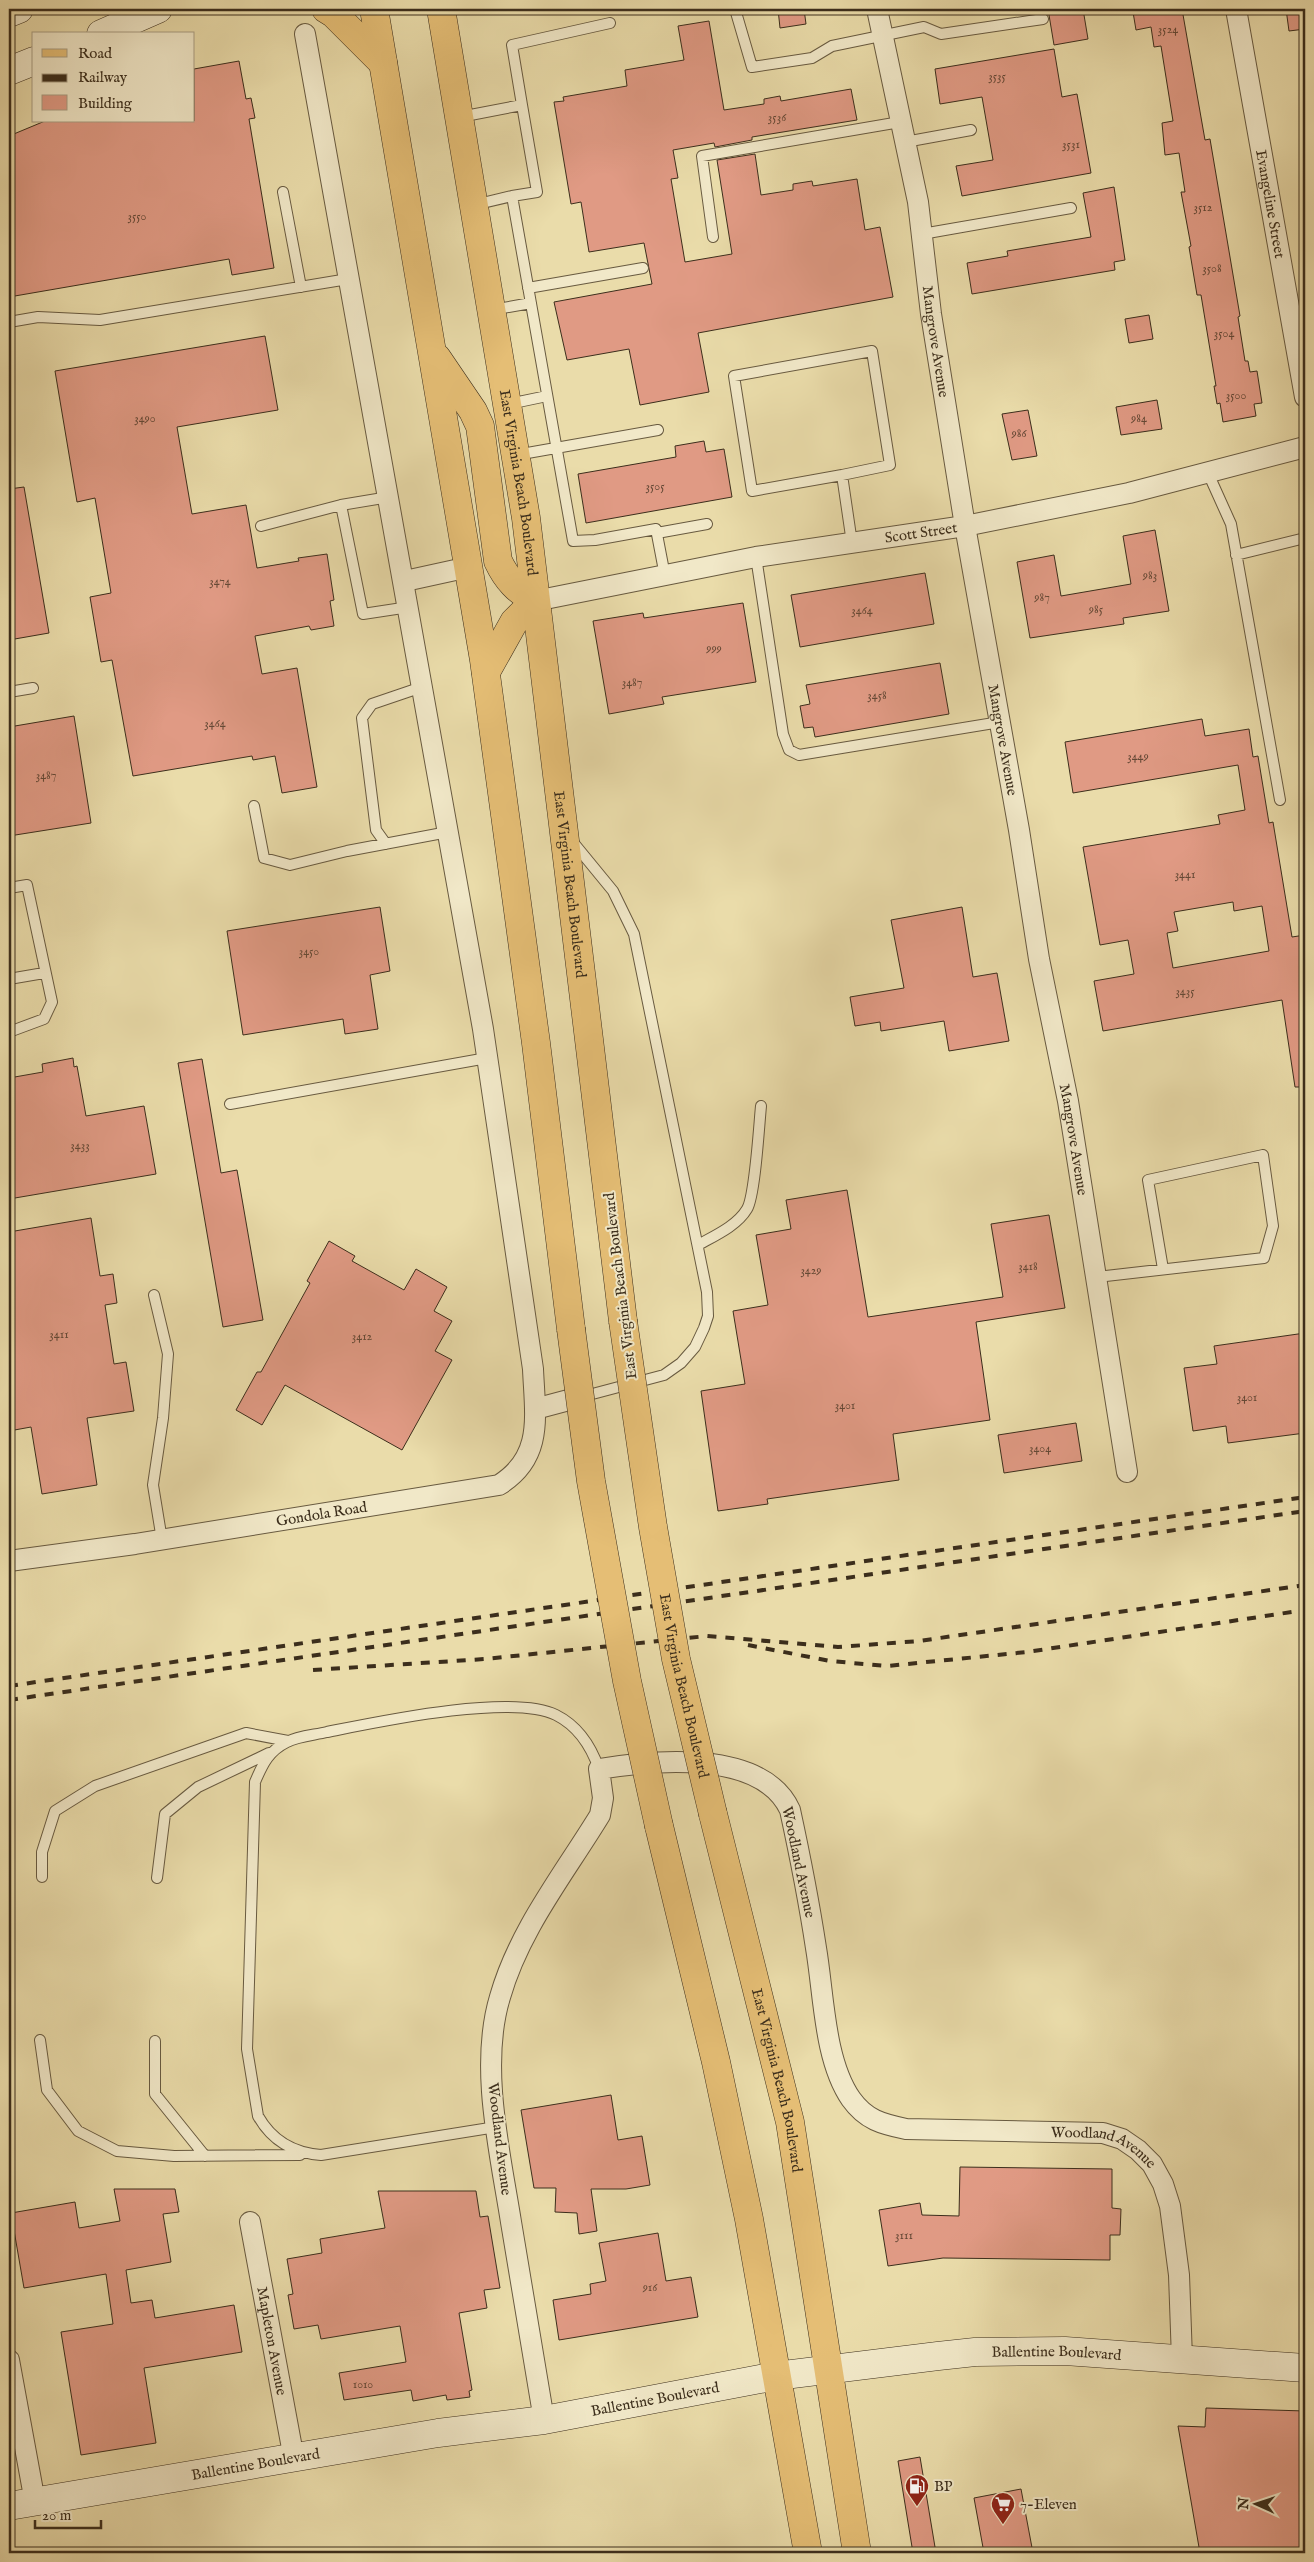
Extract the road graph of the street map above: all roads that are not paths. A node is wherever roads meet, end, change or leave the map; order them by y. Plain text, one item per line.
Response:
1 (19, 9) edge
2 (158, 9) edge
3 (326, 9) edge
4 (374, 9) edge
5 (441, 9) edge
6 (735, 9) edge
7 (877, 9) edge
8 (1236, 9) edge
9 (9, 13) edge
10 (1044, 19) dead end
11 (610, 23) dead end
12 (106, 32) edge
13 (305, 34) dead end
14 (882, 36) junction
15 (32, 62) edge
16 (383, 63) junction
17 (9, 72) edge
18 (522, 105) junction
19 (459, 117) junction
20 (900, 122) junction
21 (971, 130) dead end
22 (905, 142) junction
23 (283, 192) dead end
24 (512, 196) junction
25 (474, 205) junction
26 (1071, 208) dead end
27 (922, 234) junction
28 (712, 237) dead end
29 (643, 268) dead end
30 (348, 280) junction
31 (301, 287) junction
32 (528, 288) junction
33 (531, 303) junction
34 (491, 310) junction
35 (9, 322) edge
36 (432, 351) junction
37 (547, 396) junction
38 (1305, 397) edge
39 (507, 404) junction
40 (658, 430) dead end
41 (1305, 447) edge
42 (556, 448) junction
43 (516, 455) junction
44 (1208, 474) junction
45 (842, 475) junction
46 (389, 497) junction
47 (342, 505) junction
48 (707, 524) dead end
49 (261, 526) dead end
50 (966, 526) junction
51 (657, 533) junction
52 (1305, 538) edge
53 (852, 543) junction
54 (1236, 555) junction
55 (756, 557) junction
56 (469, 567) junction
57 (665, 576) junction
58 (405, 580) junction
59 (535, 601) junction
60 (409, 607) junction
61 (486, 672) junction
62 (422, 687) junction
63 (32, 688) dead end
64 (9, 692) edge
65 (1000, 722) junction
66 (1280, 800) dead end
67 (254, 806) dead end
68 (563, 831) junction
69 (448, 832) junction
70 (386, 844) junction
71 (9, 888) edge
72 (44, 972) junction
73 (9, 979) edge
74 (9, 1032) edge
75 (487, 1058) junction
76 (230, 1104) dead end
77 (762, 1106) dead end
78 (698, 1245) junction
79 (1163, 1269) junction
80 (1097, 1277) junction
81 (154, 1295) dead end
82 (580, 1397) joint
83 (535, 1409) junction
84 (1127, 1472) dead end
85 (162, 1540) junction
86 (9, 1561) edge
87 (288, 1741) junction
88 (270, 1753) junction
89 (599, 1769) junction
90 (42, 1876) dead end
91 (157, 1878) dead end
92 (40, 2040) dead end
93 (154, 2041) dead end
94 (496, 2126) junction
95 (313, 2154) junction
96 (205, 2156) junction
97 (250, 2222) dead end
98 (1182, 2359) junction
99 (9, 2360) edge
100 (1305, 2368) edge
101 (828, 2369) junction
102 (776, 2376) junction
103 (544, 2420) junction
104 (294, 2459) junction
105 (35, 2502) junction
106 (9, 2506) edge
107 (808, 2553) edge
108 (857, 2553) edge

1 - 9 main road
2 - 12 main road
3 - 16 main road
4 - 16 main road
5 - 19 main road, East Virginia Beach Boulevard
6 - 14 lane
7 - 14 street, Mangrove Avenue
8 - 38 street, Evangeline Street
10 - 14 lane
11 - 18 lane
13 - 30 street
14 - 20 street, Mangrove Avenue
15 - 17 main road
16 - 36 main road
18 - 19 lane
18 - 24 lane
19 - 25 main road, East Virginia Beach Boulevard
20 - 22 street, Mangrove Avenue
20 - 28 lane
21 - 22 lane
22 - 27 street, Mangrove Avenue
23 - 31 lane
24 - 25 lane
24 - 32 lane
25 - 34 main road, East Virginia Beach Boulevard
26 - 27 lane
27 - 50 street, Mangrove Avenue
29 - 32 lane
30 - 31 lane
30 - 46 street
31 - 35 lane
32 - 33 lane
33 - 34 lane
33 - 37 lane
34 - 39 main road, East Virginia Beach Boulevard
36 - 56 main road
36 - 59 main road
37 - 39 lane
37 - 42 lane
39 - 43 main road, East Virginia Beach Boulevard
40 - 42 lane
41 - 44 street, Scott Street
42 - 43 lane
42 - 51 lane
43 - 59 main road, East Virginia Beach Boulevard
44 - 50 street, Scott Street
44 - 54 lane
45 - 45 lane
45 - 53 lane
46 - 47 lane
46 - 58 street
47 - 49 lane
47 - 60 lane
48 - 51 lane
50 - 53 street, Scott Street
50 - 65 street, Mangrove Avenue
51 - 57 lane
52 - 54 lane
53 - 55 street, Scott Street
54 - 66 lane
55 - 57 street, Scott Street
55 - 65 lane
56 - 58 street
56 - 61 main road
57 - 59 street, Scott Street
58 - 60 street
59 - 61 main road
59 - 68 main road, East Virginia Beach Boulevard
60 - 62 street
61 - 102 main road, bridge
62 - 69 street
62 - 70 lane
63 - 64 lane
65 - 80 street, Mangrove Avenue
67 - 70 lane
68 - 78 lane
68 - 101 main road, East Virginia Beach Boulevard, bridge
69 - 70 lane
69 - 75 street
71 - 72 lane
72 - 73 lane
72 - 74 lane
75 - 76 lane
75 - 83 street
77 - 78 lane
78 - 82 lane
79 - 79 lane
79 - 80 lane
80 - 84 street, Mangrove Avenue
81 - 85 lane
82 - 83 street
83 - 85 street, Gondola Road
85 - 86 street, Gondola Road
87 - 88 lane
87 - 89 lane
87 - 90 lane
88 - 91 lane
88 - 95 lane
89 - 94 street, Woodland Avenue
89 - 98 street, Woodland Avenue
92 - 96 lane
93 - 96 lane
94 - 95 lane
94 - 103 street, Woodland Avenue
95 - 96 lane
97 - 104 street, Mapleton Avenue
98 - 100 main road, Ballentine Boulevard
98 - 101 main road, Ballentine Boulevard
99 - 105 street
101 - 102 main road, Ballentine Boulevard
101 - 108 main road, East Virginia Beach Boulevard
102 - 103 main road, Ballentine Boulevard
102 - 107 main road
103 - 104 main road, Ballentine Boulevard
104 - 105 main road, Ballentine Boulevard
105 - 106 main road, Ballentine Boulevard

